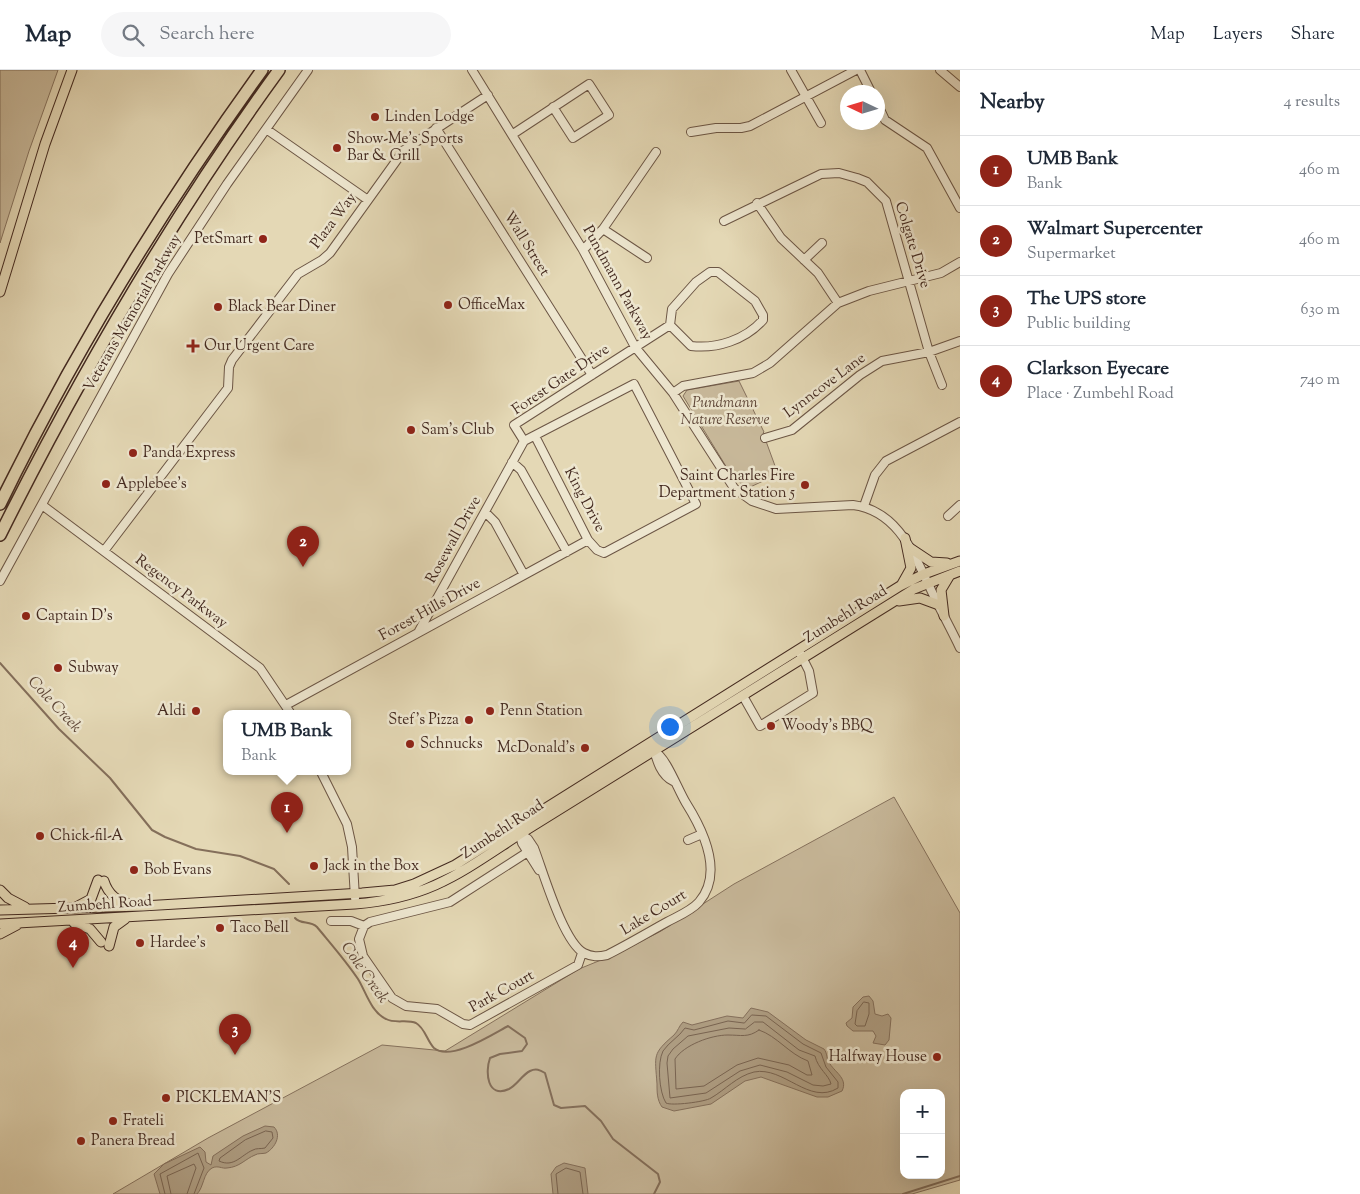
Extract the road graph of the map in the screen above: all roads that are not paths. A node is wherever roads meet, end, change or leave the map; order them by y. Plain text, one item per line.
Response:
1 (72, 70) edge
2 (262, 70) edge
3 (279, 70) edge
4 (308, 70) edge
5 (472, 70) edge
6 (791, 70) edge
7 (856, 70) edge
8 (860, 70) edge
9 (940, 70) edge
10 (868, 85) edge
11 (960, 87) edge
12 (488, 95) junction
13 (806, 96) junction
14 (553, 107) junction
15 (885, 120) edge
16 (821, 123) dead end
17 (436, 128) junction
18 (266, 129) junction
19 (690, 132) dead end
20 (513, 134) junction
21 (656, 152) dead end
22 (368, 200) junction
23 (757, 203) junction
24 (960, 208) edge
25 (724, 221) dead end
26 (603, 229) junction
27 (822, 244) dead end
28 (584, 250) junction
29 (647, 258) dead end
30 (804, 260) junction
31 (960, 262) edge
32 (910, 282) junction
33 (0, 292) edge
34 (838, 303) junction
35 (670, 325) junction
36 (960, 341) edge
37 (635, 347) junction
38 (929, 352) junction
39 (592, 375) junction
40 (942, 384) dead end
41 (673, 393) junction
42 (960, 422) edge
43 (535, 436) junction
44 (765, 438) dead end
45 (524, 441) junction
46 (512, 462) junction
47 (0, 504) edge
48 (42, 505) junction
49 (864, 506) junction
50 (960, 506) edge
51 (485, 512) junction
52 (948, 516) dead end
53 (0, 535) edge
54 (905, 538) junction
55 (588, 540) junction
56 (910, 548) junction
57 (104, 551) junction
58 (567, 552) junction
59 (959, 565) edge
60 (950, 574) junction
61 (524, 575) junction
62 (926, 578) junction
63 (0, 581) edge
64 (900, 586) junction
65 (894, 602) junction
66 (939, 605) junction
67 (944, 616) junction
68 (419, 631) junction
69 (960, 648) edge
70 (800, 655) junction
71 (743, 696) junction
72 (286, 705) junction
73 (289, 710) edge
74 (650, 743) junction
75 (655, 752) junction
76 (322, 775) edge
77 (518, 830) junction
78 (702, 834) junction
79 (688, 840) dead end
80 (531, 850) junction
81 (0, 890) edge
82 (355, 894) junction
83 (259, 904) junction
84 (355, 904) junction
85 (143, 906) junction
86 (74, 908) junction
87 (28, 909) junction
88 (0, 910) edge
89 (130, 917) junction
90 (70, 921) junction
91 (331, 922) dead end
92 (21, 923) junction
93 (0, 924) edge
94 (364, 926) junction
95 (0, 934) edge
96 (582, 953) junction

1 - 33 main road
2 - 47 highway
3 - 53 highway
4 - 18 street, Veterans Memorial Parkway
5 - 12 street, Pundmann Parkway
6 - 13 street
7 - 13 street
8 - 10 street
9 - 11 street
12 - 17 street, Plaza Way
12 - 20 street, Pundmann Parkway
13 - 16 street
13 - 19 street
14 - 14 street
14 - 20 street
15 - 24 street
17 - 22 street, Plaza Way
17 - 39 street, Wall Street
18 - 22 street
18 - 48 street, Veterans Memorial Parkway
20 - 28 street, Pundmann Parkway
21 - 26 street
22 - 57 street, Plaza Way
23 - 25 street, Colgate Drive
23 - 30 street
23 - 32 street, Colgate Drive
26 - 28 street
26 - 29 street
27 - 30 street
28 - 37 street, Pundmann Parkway
30 - 34 street
31 - 32 street
32 - 34 street
32 - 38 street, Colgate Drive
34 - 41 street
35 - 35 street
35 - 37 street, Forest Gate Drive
36 - 38 street, Lynncove Lane
37 - 39 street, Forest Gate Drive
37 - 41 street, Pundmann Parkway
38 - 40 street, Colgate Drive
38 - 44 street, Lynncove Lane
39 - 45 street, Forest Gate Drive
41 - 49 street, Pundmann Parkway
42 - 49 street
43 - 45 street
43 - 55 street, King Drive
43 - 55 street, King Drive
45 - 46 street, Rosewall Drive
46 - 51 street, Rosewall Drive
46 - 58 street
48 - 57 street, Regency Parkway
48 - 63 street, Veterans Memorial Parkway
49 - 54 street, Pundmann Parkway
50 - 52 street
51 - 61 street
51 - 68 street, Rosewall Drive
54 - 56 street, Pundmann Parkway
54 - 64 main road
55 - 58 street, Forest Hills Drive
56 - 59 main road
56 - 62 street, Pundmann Parkway
57 - 72 street, Regency Parkway
58 - 61 street, Forest Hills Drive
59 - 60 main road, Zumbehl Road
59 - 62 main road, Zumbehl Road
60 - 62 main road, Zumbehl Road
60 - 67 main road
61 - 68 street, Forest Hills Drive
62 - 64 main road, Zumbehl Road
62 - 65 main road, Zumbehl Road
62 - 66 street, Pundmann Parkway
64 - 70 main road, Zumbehl Road
65 - 66 main road
65 - 70 main road, Zumbehl Road
66 - 67 street, Pundmann Parkway
67 - 69 street, Pundmann Parkway
68 - 72 street, Forest Hills Drive
70 - 71 main road, Zumbehl Road
70 - 71 street
70 - 74 main road, Zumbehl Road
71 - 75 main road, Zumbehl Road
72 - 73 street, Regency Parkway
74 - 75 street, Lake Court
74 - 77 main road, Zumbehl Road
75 - 77 main road, Zumbehl Road
75 - 78 street, Lake Court
76 - 82 street
77 - 80 street
77 - 82 main road, Zumbehl Road
77 - 84 main road, Zumbehl Road
78 - 79 street
78 - 96 street, Lake Court
80 - 94 street
80 - 96 street
81 - 87 main road
82 - 83 main road, Zumbehl Road
82 - 84 street
83 - 84 main road, Zumbehl Road
83 - 85 main road, Zumbehl Road
83 - 89 main road, Zumbehl Road
85 - 86 main road, Zumbehl Road
85 - 86 main road
86 - 87 main road, Zumbehl Road
87 - 88 main road, Zumbehl Road
89 - 90 main road, Zumbehl Road
89 - 90 main road
90 - 92 main road, Zumbehl Road
91 - 94 street
92 - 93 main road, Zumbehl Road
92 - 95 main road
94 - 96 street, Park Court

